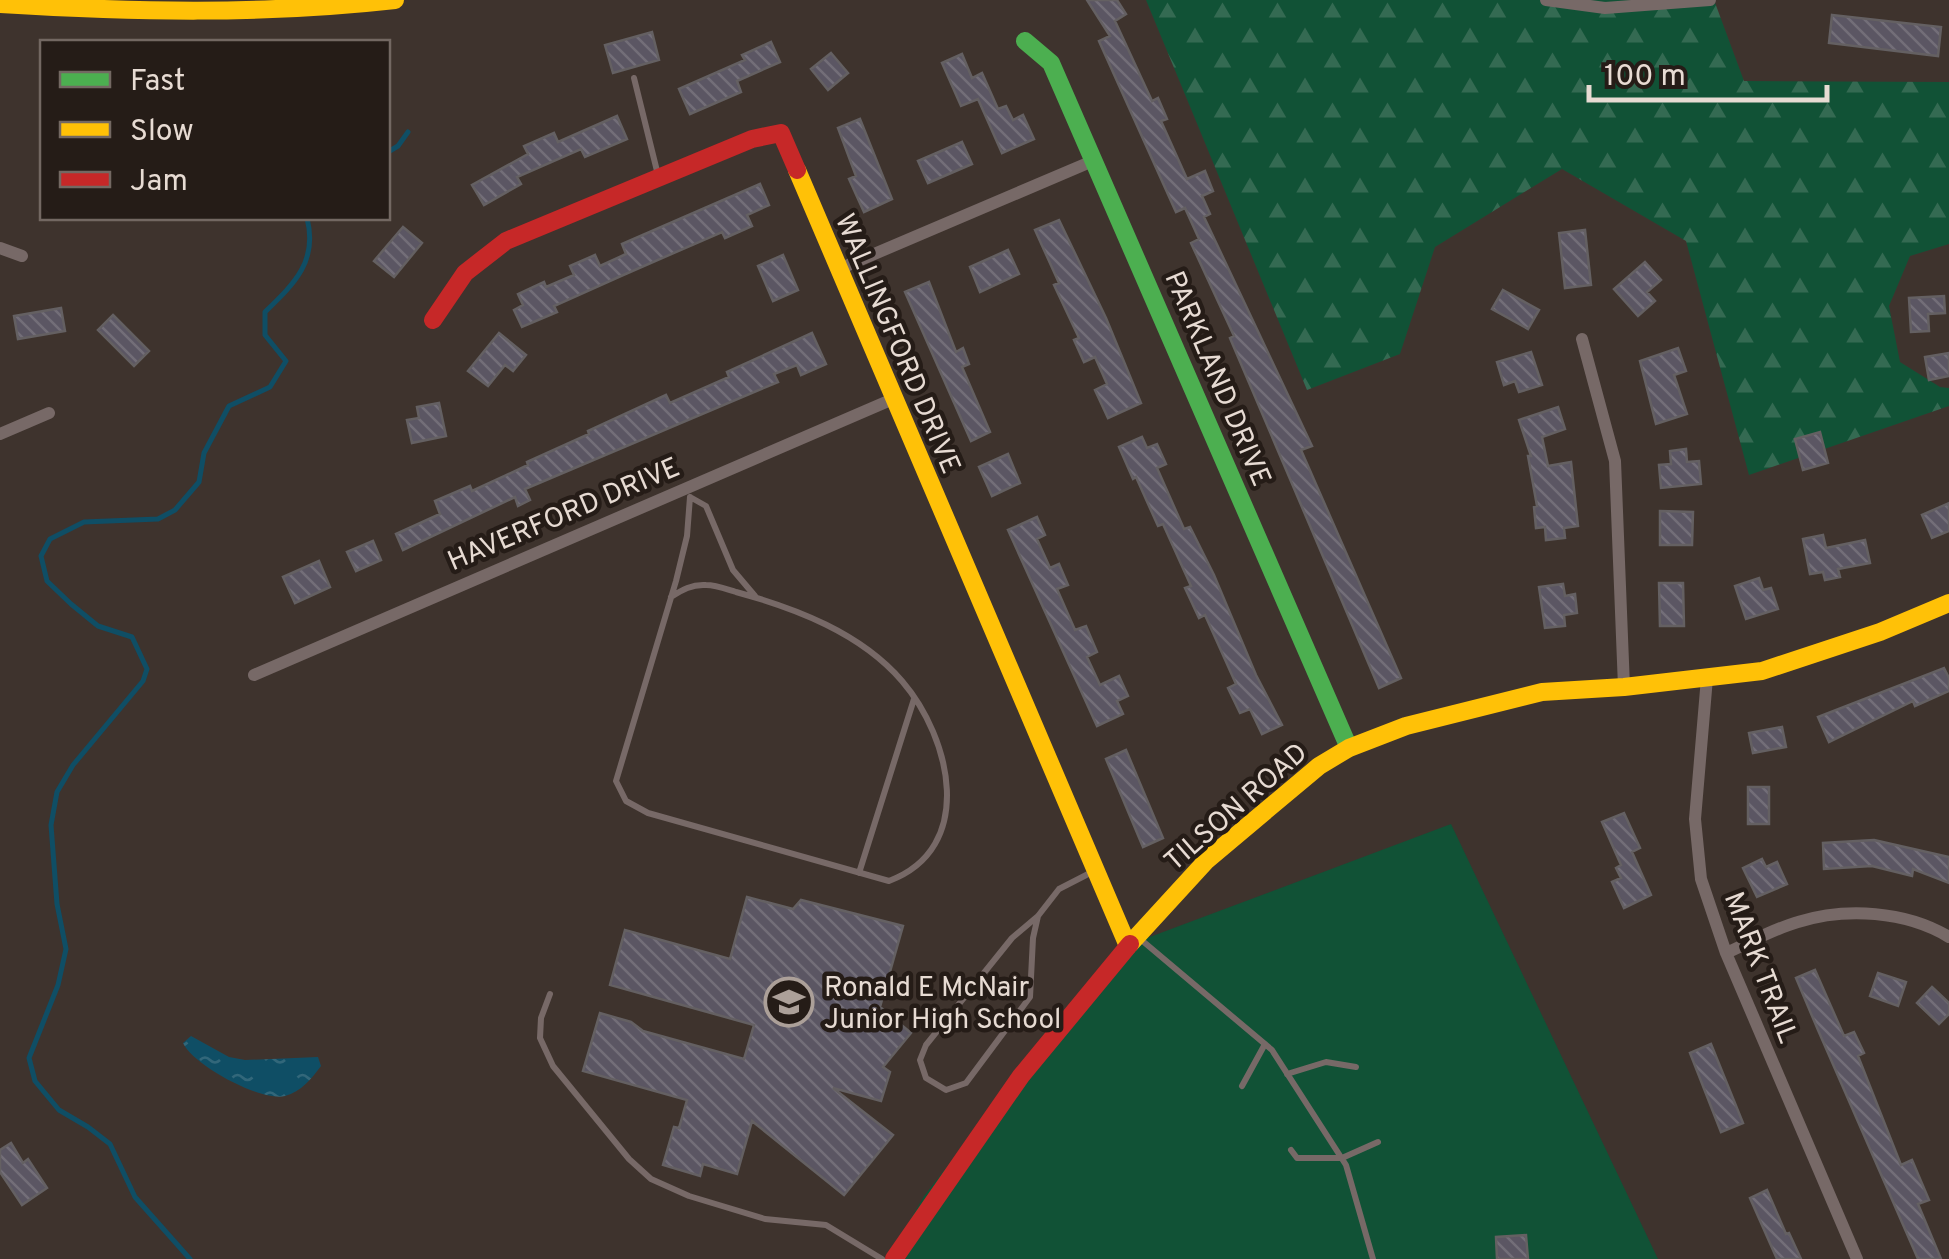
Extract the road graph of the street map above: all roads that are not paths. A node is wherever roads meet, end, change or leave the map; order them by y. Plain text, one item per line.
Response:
1 (395, 0) edge
2 (1546, 0) edge
3 (1710, 0) edge
4 (0, 4) edge
5 (1025, 41) dead end
6 (634, 78) dead end
7 (1095, 160) junction
8 (658, 176) junction
9 (0, 248) edge
10 (22, 256) dead end
11 (840, 270) junction
12 (433, 320) dead end
13 (1582, 339) dead end
14 (893, 399) junction
15 (49, 413) dead end
16 (0, 434) edge
17 (688, 492) junction
18 (756, 597) junction
19 (671, 598) junction
20 (1949, 603) edge
21 (254, 674) dead end
22 (1707, 678) junction
23 (1624, 687) junction
24 (914, 699) junction
25 (1349, 748) junction
26 (1095, 870) junction
27 (859, 872) junction
28 (1038, 916) junction
29 (1949, 937) edge
30 (1132, 941) junction
31 (1726, 953) junction
32 (550, 994) dead end
33 (1264, 1044) junction
34 (1356, 1068) dead end
35 (1287, 1074) junction
36 (1242, 1086) dead end
37 (1378, 1142) dead end
38 (1291, 1150) dead end
39 (1342, 1158) junction
40 (882, 1259) edge
41 (894, 1259) edge
42 (1373, 1259) edge
43 (1856, 1259) edge

1 - 4 main road
2 - 3 street
5 - 7 main road, PARKLAND DRIVE
6 - 8 lane
7 - 11 street
7 - 25 main road, PARKLAND DRIVE
8 - 11 main road, WALLINGFORD DRIVE
8 - 12 main road, WALLINGFORD DRIVE
9 - 10 street
11 - 14 main road, WALLINGFORD DRIVE
13 - 23 street
14 - 17 street, HAVERFORD DRIVE
14 - 26 main road, WALLINGFORD DRIVE
15 - 16 street
17 - 18 lane
17 - 19 lane
17 - 21 street, HAVERFORD DRIVE
18 - 19 lane
18 - 24 lane
19 - 27 lane
20 - 22 main road, TILSON ROAD
22 - 23 main road, TILSON ROAD
22 - 31 street, MARK TRAIL
23 - 25 main road, TILSON ROAD
24 - 27 lane
24 - 27 lane
25 - 30 main road, TILSON ROAD
26 - 28 lane
26 - 30 main road, WALLINGFORD DRIVE
28 - 28 lane
29 - 31 street
30 - 33 lane
30 - 41 main road, TILSON ROAD
31 - 43 street, MARK TRAIL
32 - 40 lane
33 - 35 lane
33 - 36 lane
34 - 35 lane
35 - 39 lane
37 - 39 lane
38 - 39 lane
39 - 42 lane

